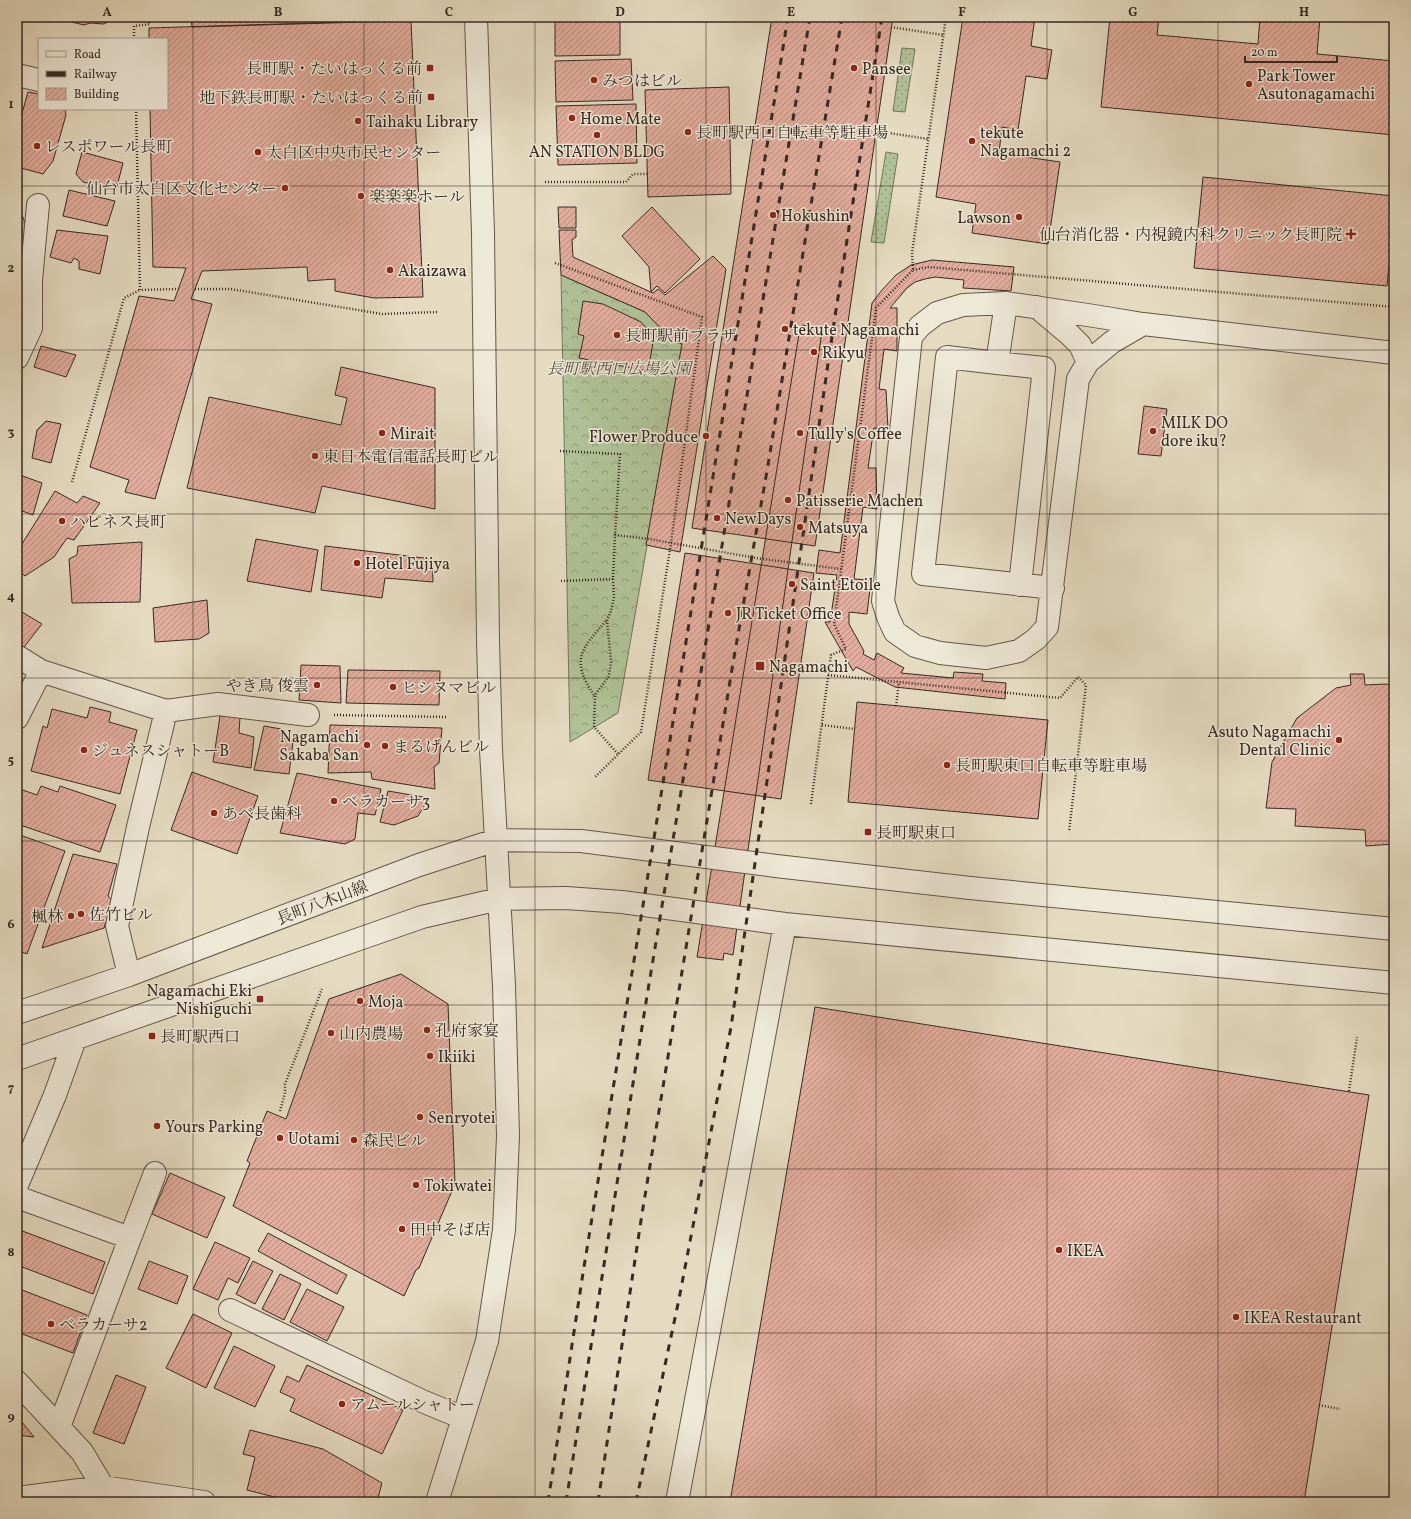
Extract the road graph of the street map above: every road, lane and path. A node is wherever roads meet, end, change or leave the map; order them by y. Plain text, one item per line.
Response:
1 (149, 17) edge
2 (476, 17) edge
3 (946, 17) edge
4 (891, 27) dead end
5 (943, 35) junction
6 (134, 38) edge
7 (17, 75) edge
8 (38, 80) edge
9 (136, 110) edge
10 (876, 131) dead end
11 (928, 139) junction
12 (647, 174) dead end
13 (545, 182) dead end
14 (38, 205) dead end
15 (555, 263) dead end
16 (913, 270) junction
17 (195, 289) dead end
18 (140, 290) junction
19 (178, 290) dead end
20 (1006, 303) junction
21 (1037, 307) junction
22 (1394, 307) edge
23 (438, 312) dead end
24 (1143, 324) junction
25 (1394, 353) edge
26 (17, 358) edge
27 (1088, 362) junction
28 (997, 363) junction
29 (560, 451) dead end
30 (72, 482) dead end
31 (615, 535) junction
32 (671, 543) junction
33 (841, 569) junction
34 (613, 579) junction
35 (560, 581) dead end
36 (1020, 585) junction
37 (1053, 588) junction
38 (607, 620) junction
39 (17, 656) edge
40 (41, 671) junction
41 (828, 675) junction
42 (899, 682) junction
43 (595, 695) junction
44 (896, 706) dead end
45 (166, 711) junction
46 (308, 715) joint
47 (448, 717) dead end
48 (17, 718) edge
49 (822, 725) junction
50 (854, 728) dead end
51 (618, 754) junction
52 (594, 778) dead end
53 (812, 804) dead end
54 (1069, 832) dead end
55 (496, 840) junction
56 (499, 899) junction
57 (785, 924) junction
58 (1394, 929) edge
59 (129, 975) junction
60 (1394, 983) edge
61 (322, 989) dead end
62 (17, 1013) edge
63 (1357, 1037) dead end
64 (75, 1038) junction
65 (17, 1059) edge
66 (1349, 1091) dead end
67 (280, 1111) dead end
68 (155, 1173) dead end
69 (17, 1185) edge
70 (17, 1197) edge
71 (130, 1238) junction
72 (230, 1310) dead end
73 (17, 1382) edge
74 (1319, 1405) dead end
75 (1340, 1409) dead end
76 (463, 1418) junction
77 (59, 1427) junction
78 (103, 1487) junction
79 (17, 1498) edge
80 (204, 1502) edge
81 (437, 1502) edge
82 (677, 1502) edge

1 - 6 path
2 - 55 street
3 - 5 path
4 - 5 path
5 - 11 path
7 - 8 street
9 - 18 path
10 - 11 path
11 - 16 path
12 - 13 path
14 - 26 street
15 - 32 path
16 - 22 path
16 - 33 path
17 - 23 path
18 - 19 path
18 - 30 path
20 - 21 street
20 - 28 street
20 - 37 street
21 - 24 street
21 - 27 street
24 - 25 street
24 - 27 street
27 - 37 street
28 - 36 street
28 - 36 street
29 - 31 path
31 - 32 path
31 - 34 path
32 - 33 path
32 - 51 path
33 - 41 path
34 - 35 path
34 - 38 path
36 - 37 street
38 - 43 path
38 - 43 path
39 - 40 street
40 - 45 street
40 - 48 street
41 - 42 path
41 - 49 path
42 - 44 path
42 - 54 path
43 - 51 path
45 - 46 street
45 - 59 street
46 - 47 path
49 - 50 path
49 - 53 path
51 - 52 path
55 - 56 street
55 - 58 street, 長町八木山線
55 - 59 street, 長町八木山線
56 - 57 street
56 - 64 street
56 - 76 street
57 - 60 street
57 - 82 street
59 - 62 street, 長町八木山線
61 - 67 path
63 - 66 path
64 - 65 street
64 - 69 street
68 - 71 street
70 - 71 street
71 - 77 street
72 - 76 street
73 - 77 street
74 - 75 path
76 - 81 street
77 - 78 street
78 - 79 street
78 - 80 street

